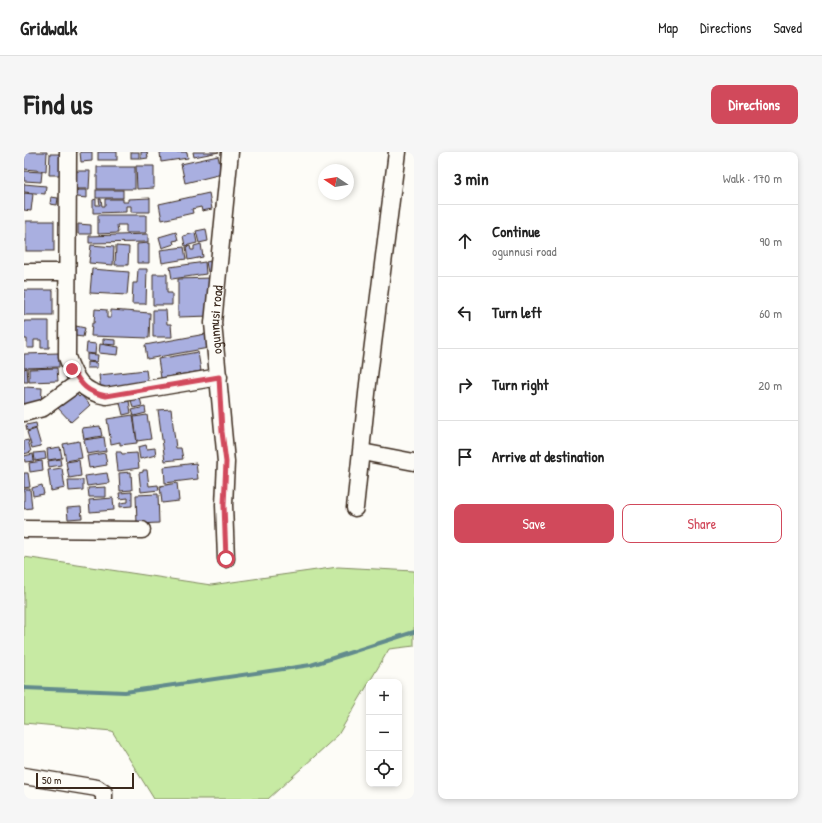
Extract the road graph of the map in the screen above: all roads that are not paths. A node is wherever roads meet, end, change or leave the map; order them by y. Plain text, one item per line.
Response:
1 (68, 152) edge
2 (230, 152) edge
3 (397, 152) edge
4 (24, 272) edge
5 (66, 272) junction
6 (219, 377) junction
7 (79, 382) junction
8 (24, 413) edge
9 (362, 452) junction
10 (414, 462) edge
11 (355, 508) dead end
12 (24, 528) edge
13 (142, 530) dead end
14 (226, 559) dead end
15 (24, 776) edge
16 (104, 799) edge

1 - 5 street
2 - 6 street, ogunnusi road
3 - 9 street
4 - 5 street
5 - 7 street
6 - 7 street
6 - 14 street, ogunnusi road
7 - 8 street
9 - 10 street
9 - 11 street
12 - 13 street
15 - 16 street

